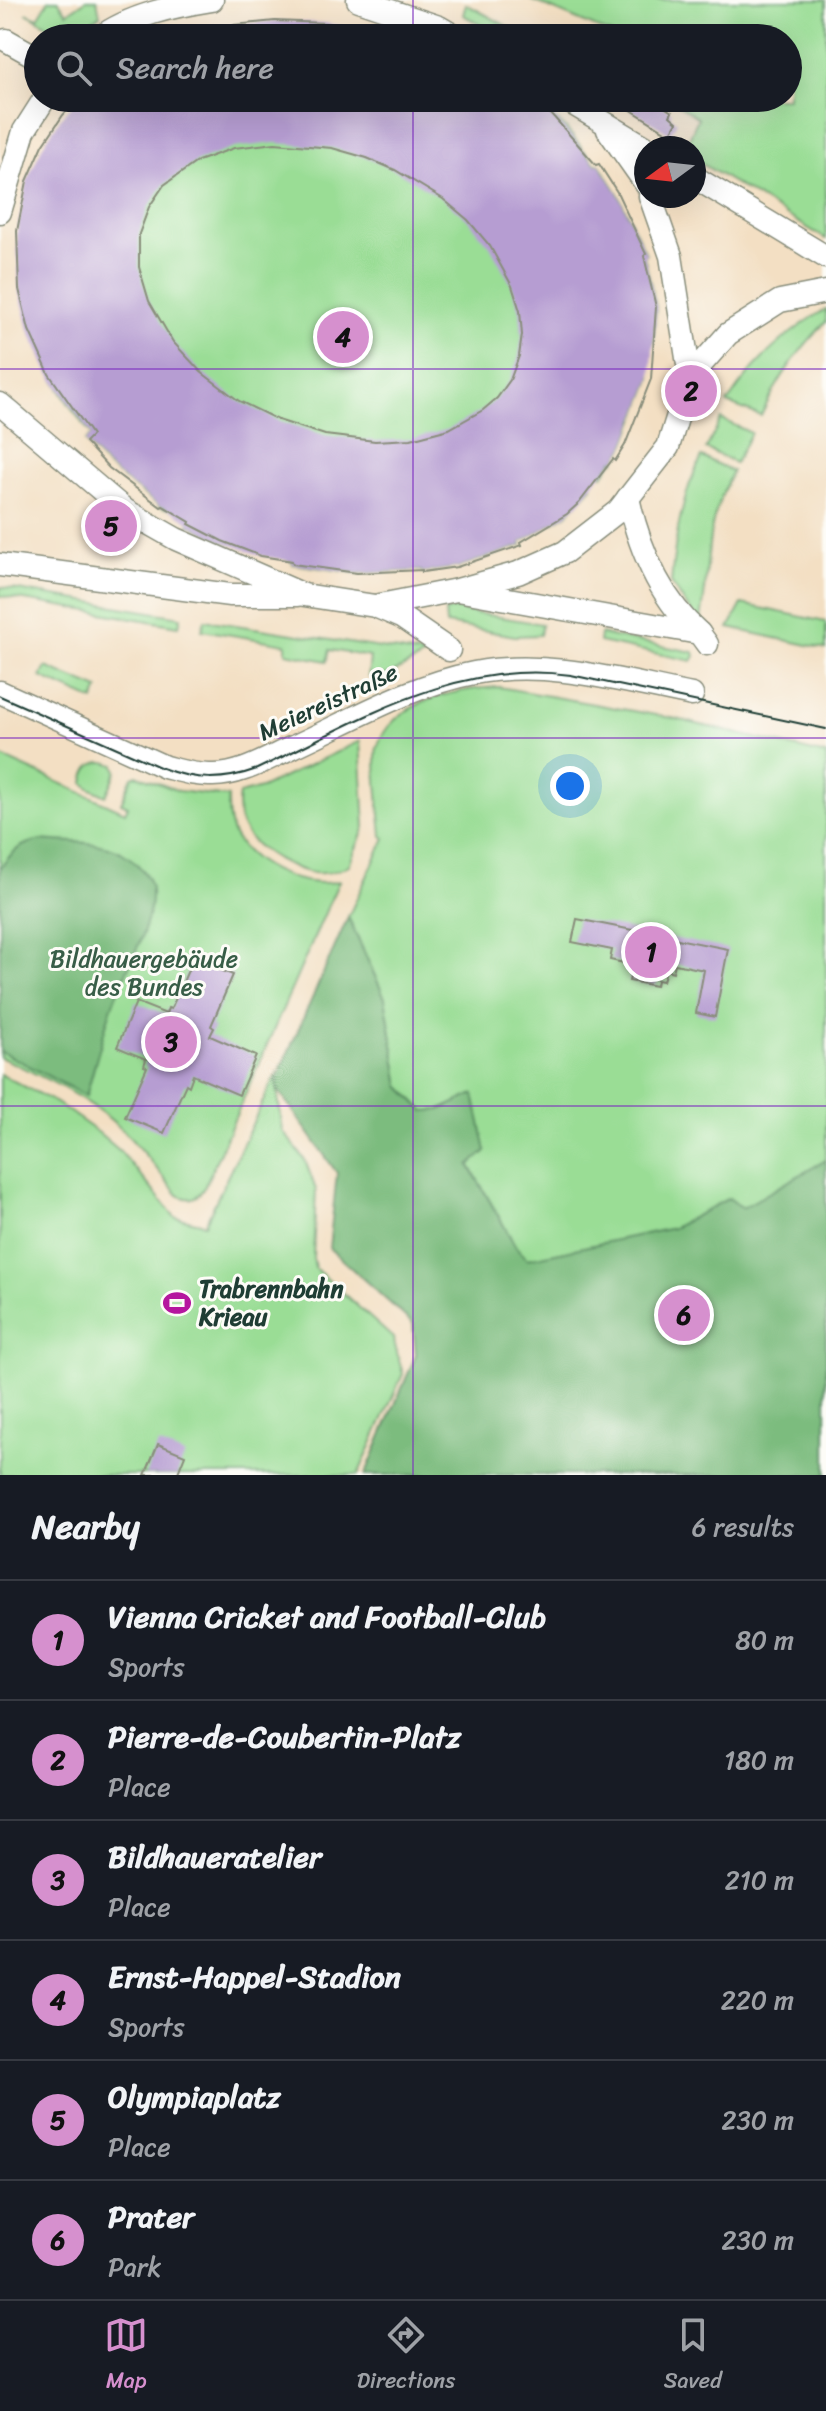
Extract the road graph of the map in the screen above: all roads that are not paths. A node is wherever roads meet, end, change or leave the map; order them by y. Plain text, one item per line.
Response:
1 (212, 0) edge
2 (358, 0) edge
3 (126, 24) edge
4 (430, 24) edge
5 (6, 40) dead end
6 (24, 50) edge
7 (36, 112) edge
8 (587, 112) edge
9 (601, 120) junction
10 (634, 140) edge
11 (634, 167) edge
12 (706, 184) edge
13 (654, 208) edge
14 (0, 212) edge
15 (826, 257) edge
16 (826, 292) edge
17 (690, 377) junction
18 (0, 404) edge
19 (628, 498) junction
20 (0, 565) edge
21 (457, 590) junction
22 (304, 595) junction
23 (375, 606) junction
24 (449, 650) dead end
25 (0, 692) edge
26 (692, 695) dead end

1 - 3 street
2 - 4 street
5 - 6 street
7 - 14 street
8 - 9 street
9 - 10 street
9 - 11 street
12 - 15 street
13 - 17 street
16 - 17 street
17 - 19 street
18 - 22 street
19 - 21 street
19 - 21 street
20 - 22 street
21 - 23 street
22 - 23 street
23 - 24 street
25 - 26 street, Meiereistraße

